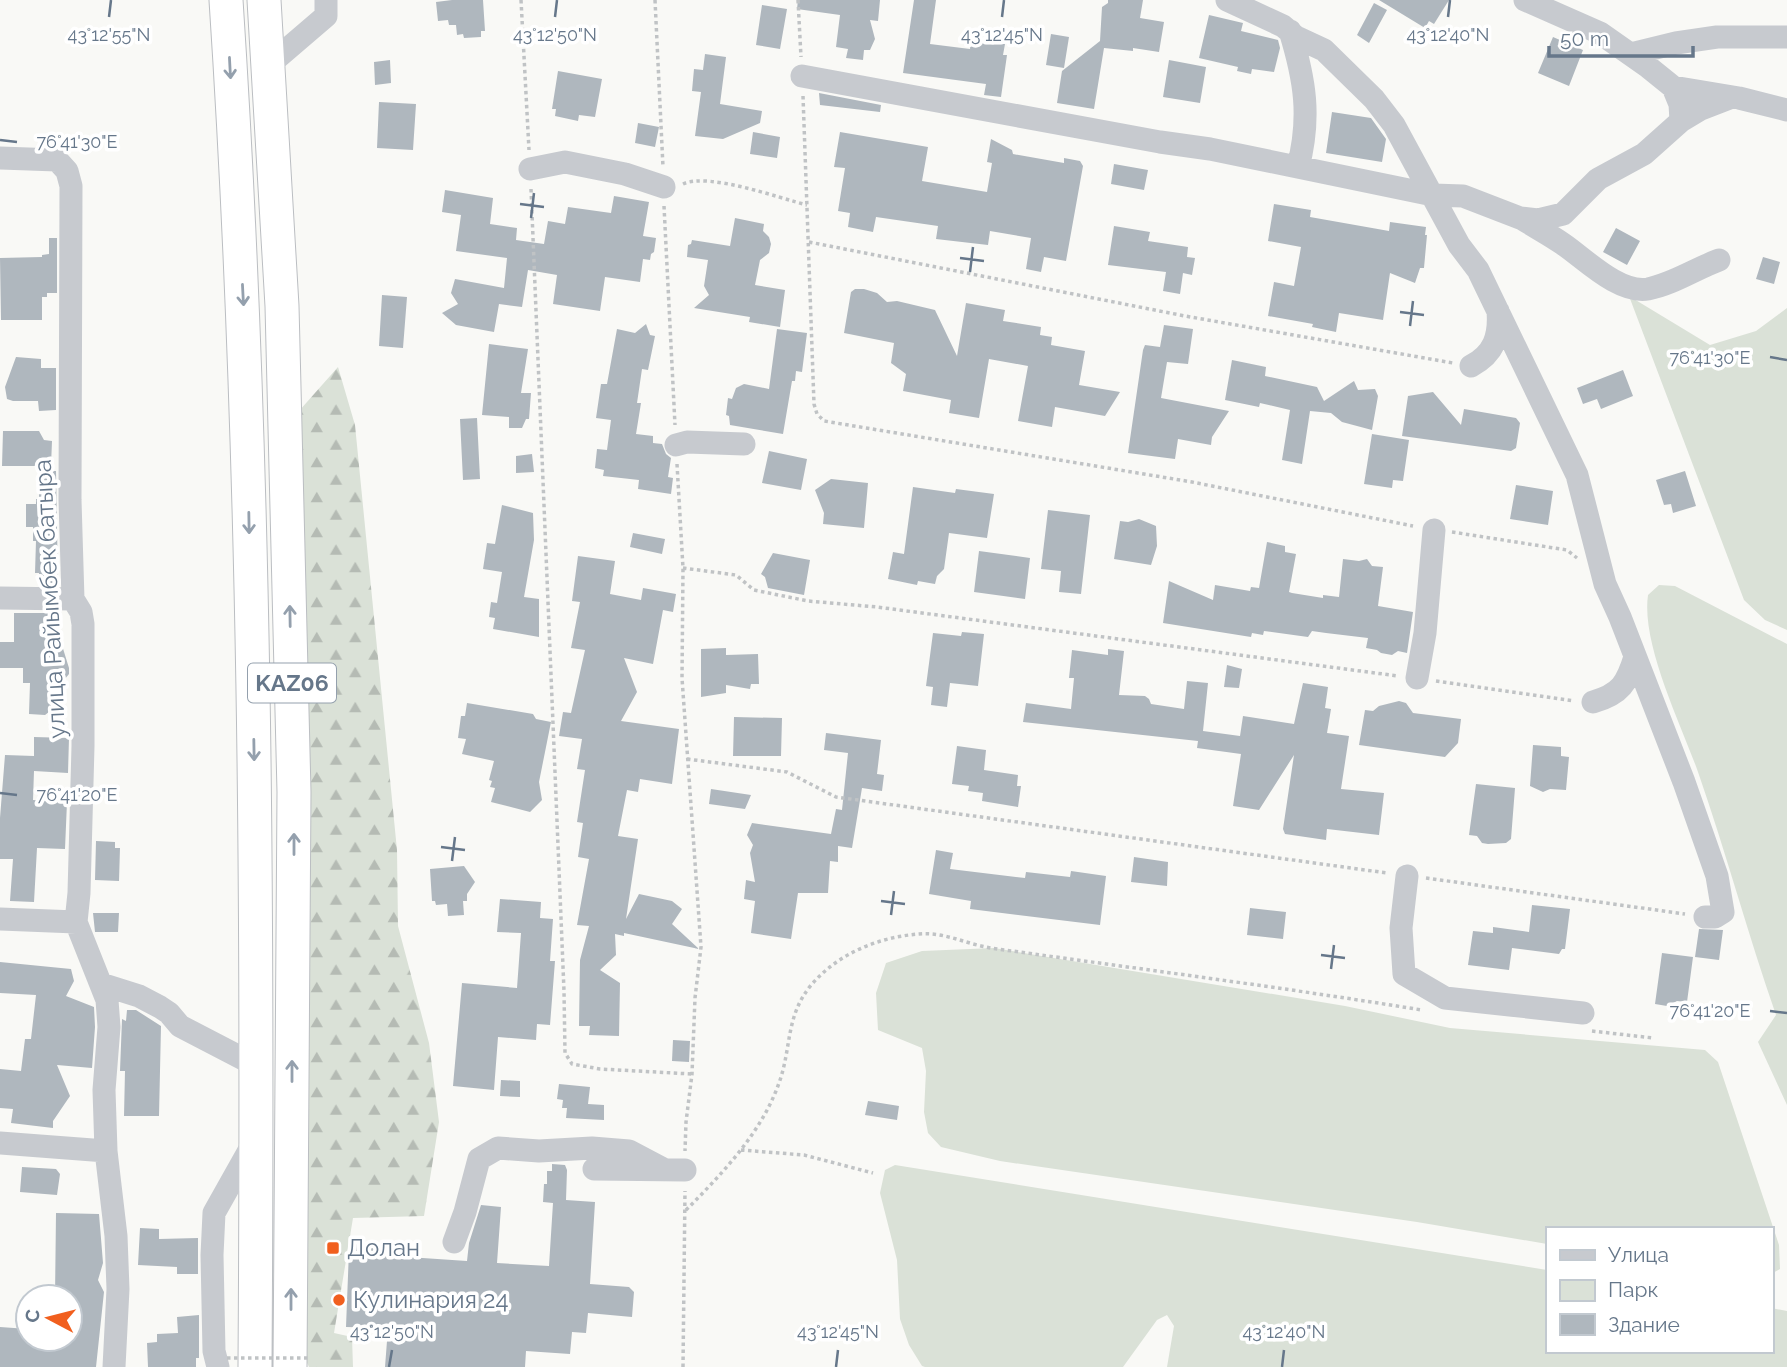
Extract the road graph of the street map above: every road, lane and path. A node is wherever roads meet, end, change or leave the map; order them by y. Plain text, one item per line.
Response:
1 (226, 0) edge
2 (264, 0) edge
3 (326, 0) edge
4 (521, 0) edge
5 (655, 0) edge
6 (798, 0) edge
7 (1227, 0) edge
8 (1525, 0) edge
9 (1290, 31) junction
10 (1787, 37) edge
11 (1631, 54) junction
12 (270, 64) junction
13 (802, 76) junction
14 (1673, 87) junction
15 (1732, 97) junction
16 (1787, 110) edge
17 (1681, 121) junction
18 (0, 158) edge
19 (1298, 167) junction
20 (530, 169) junction
21 (664, 191) junction
22 (1433, 195) junction
23 (807, 205) junction
24 (1520, 218) junction
25 (809, 242) junction
26 (1718, 260) dead end
27 (1498, 308) junction
28 (1471, 366) joint
29 (744, 444) dead end
30 (676, 445) junction
31 (1434, 530) junction
32 (683, 568) junction
33 (1605, 584) junction
34 (0, 598) edge
35 (73, 599) junction
36 (1635, 657) junction
37 (1417, 678) junction
38 (1593, 702) joint
39 (687, 760) junction
40 (1407, 876) junction
41 (1705, 917) joint
42 (0, 919) edge
43 (76, 922) junction
44 (101, 984) junction
45 (1431, 1011) dead end
46 (1586, 1022) joint
47 (1653, 1038) dead end
48 (257, 1066) junction
49 (692, 1074) junction
50 (0, 1143) edge
51 (740, 1149) junction
52 (106, 1151) junction
53 (594, 1168) dead end
54 (675, 1170) junction
55 (873, 1173) dead end
56 (686, 1211) junction
57 (454, 1242) dead end
58 (300, 1363) edge
59 (233, 1364) edge
60 (114, 1367) edge
61 (683, 1367) edge

1 -> 48 highway, KАZ06
2 - 12 highway, KАZ06
3 - 12 street
4 - 20 path
5 - 21 path
6 - 13 path
7 - 9 street
8 - 11 street
9 - 19 street
9 - 22 street
10 - 11 street
11 - 14 street
58 -> 12 highway, KАZ06
13 - 19 street
13 - 23 path
14 - 15 street
14 - 17 street
15 - 16 street
15 - 17 street
17 - 24 street
18 - 35 street, улица Райымбек батыра
19 - 22 street
20 - 21 street
20 - 49 path
21 - 23 path
21 - 30 path
22 - 24 street
22 - 27 street
23 - 25 path
24 - 26 street
25 - 28 path
25 - 31 path
27 - 28 street
27 - 33 street
29 - 30 street
30 - 32 path
31 - 33 path
31 - 37 street
32 - 37 path
32 - 39 path
33 - 36 street
34 - 35 street
35 - 43 street, улица Райымбек батыра
36 - 38 street
36 - 41 street
37 - 38 path
39 - 40 path
39 - 49 path
40 - 41 path
40 - 46 street
42 - 43 street
43 - 44 street, улица Райымбек батыра
44 - 48 street
44 - 52 street, улица Райымбек батыра
45 - 51 path
46 - 47 path
48 - 59 highway, KАZ06
49 - 54 path
50 - 52 street
51 - 55 path
51 - 56 path
52 - 60 street, улица Райымбек батыра
53 - 54 street
54 - 56 path
54 - 57 street
56 - 61 path
58 - 59 path, bridge

